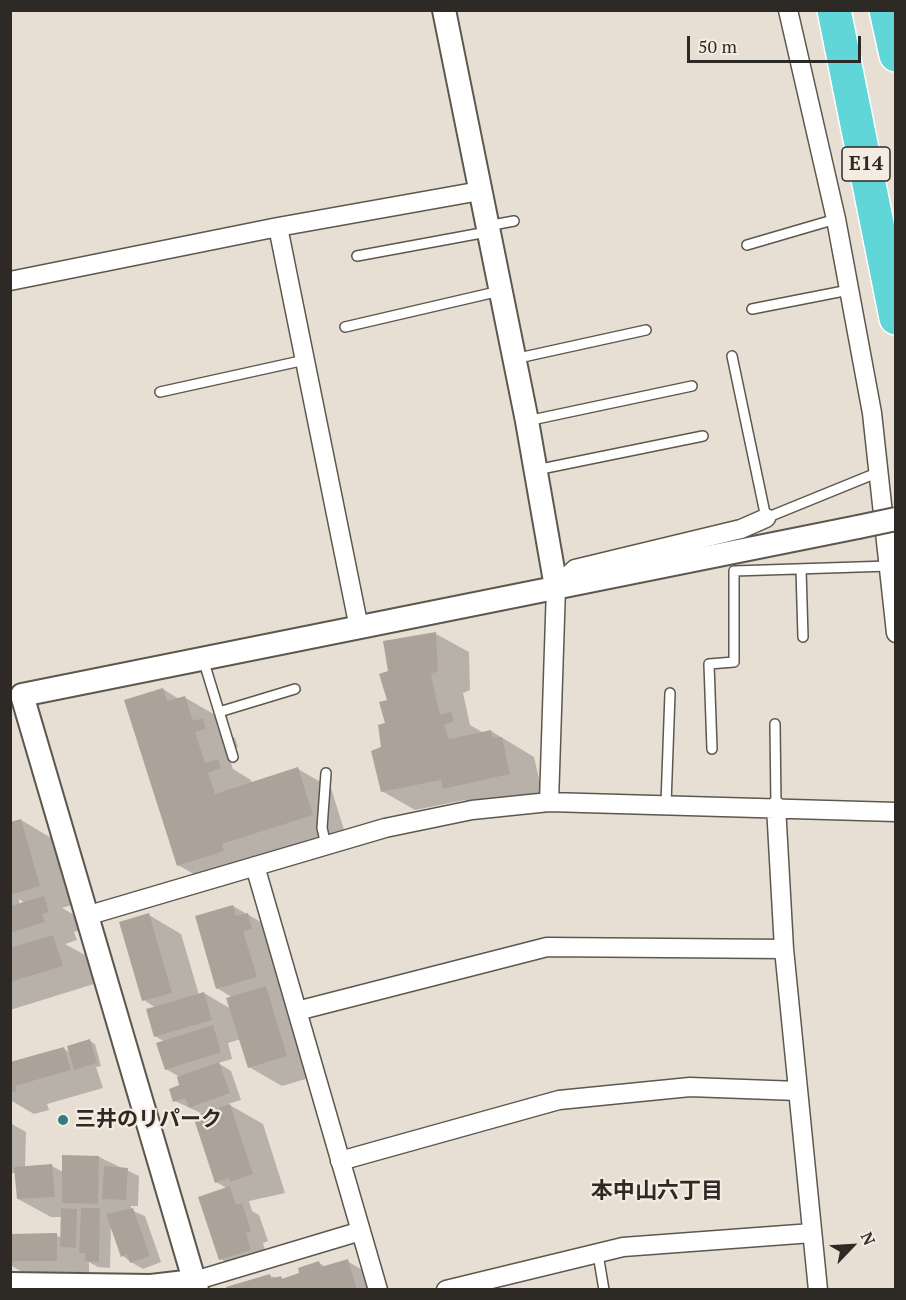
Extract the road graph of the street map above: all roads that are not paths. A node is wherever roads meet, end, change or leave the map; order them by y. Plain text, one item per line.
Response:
1 (444, 10) edge
2 (788, 10) edge
3 (834, 10) edge
4 (886, 10) edge
5 (896, 55) edge
6 (480, 191) junction
7 (836, 219) junction
8 (514, 221) dead end
9 (278, 227) junction
10 (488, 229) junction
11 (747, 245) dead end
12 (357, 256) dead end
13 (10, 281) edge
14 (849, 290) junction
15 (500, 291) junction
16 (752, 309) dead end
17 (896, 318) edge
18 (345, 327) dead end
19 (646, 330) dead end
20 (732, 357) dead end
21 (514, 359) junction
22 (305, 360) junction
23 (692, 386) dead end
24 (160, 393) dead end
25 (526, 421) junction
26 (703, 436) dead end
27 (536, 470) junction
28 (879, 472) junction
29 (766, 518) junction
30 (896, 519) edge
31 (889, 566) junction
32 (801, 569) junction
33 (556, 587) junction
34 (359, 628) junction
35 (896, 633) edge
36 (802, 637) dead end
37 (203, 659) junction
38 (295, 689) dead end
39 (670, 693) dead end
40 (16, 696) edge
41 (219, 712) junction
42 (775, 724) dead end
43 (712, 749) dead end
44 (232, 757) dead end
45 (326, 773) dead end
46 (549, 802) junction
47 (666, 804) junction
48 (776, 806) junction
49 (896, 812) edge
50 (326, 845) junction
51 (255, 866) junction
52 (86, 916) junction
53 (784, 949) junction
54 (297, 1011) junction
55 (798, 1091) junction
56 (340, 1161) junction
57 (361, 1231) junction
58 (812, 1233) junction
59 (598, 1254) junction
60 (10, 1284) edge
61 (195, 1285) edge
62 (378, 1290) edge
63 (446, 1290) edge
64 (604, 1290) edge
65 (818, 1290) edge

1 - 6 street
2 - 7 street
3 - 17 highway, E14
4 - 5 highway
6 - 9 street
6 - 10 street
7 - 11 lane
7 - 14 street
8 - 10 lane
9 - 13 street
9 - 22 street
10 - 12 lane
10 - 15 street
14 - 16 lane
14 - 28 street
15 - 18 lane
15 - 21 street
19 - 21 lane
20 - 29 lane
21 - 25 street
22 - 24 lane
22 - 34 street
23 - 25 lane
25 - 27 street
26 - 27 lane
27 - 33 street
28 - 29 lane
28 - 31 street
29 - 33 street
30 - 33 street, bridge
31 - 32 lane
31 - 35 street
32 - 36 lane
32 - 43 lane
33 - 34 street
33 - 46 street
34 - 37 street
37 - 40 street
37 - 41 lane
38 - 41 lane
39 - 47 lane
40 - 52 street
41 - 44 lane
42 - 48 lane
45 - 50 lane
46 - 47 street
46 - 50 street
47 - 48 street
48 - 49 street
48 - 53 street
50 - 51 street
51 - 52 street
51 - 54 street
52 - 61 street
53 - 54 street
53 - 55 street
54 - 56 street
55 - 56 street
55 - 58 street
56 - 57 street
57 - 61 street
57 - 62 street
58 - 59 street
58 - 65 street
59 - 63 street
59 - 64 lane
60 - 61 street

